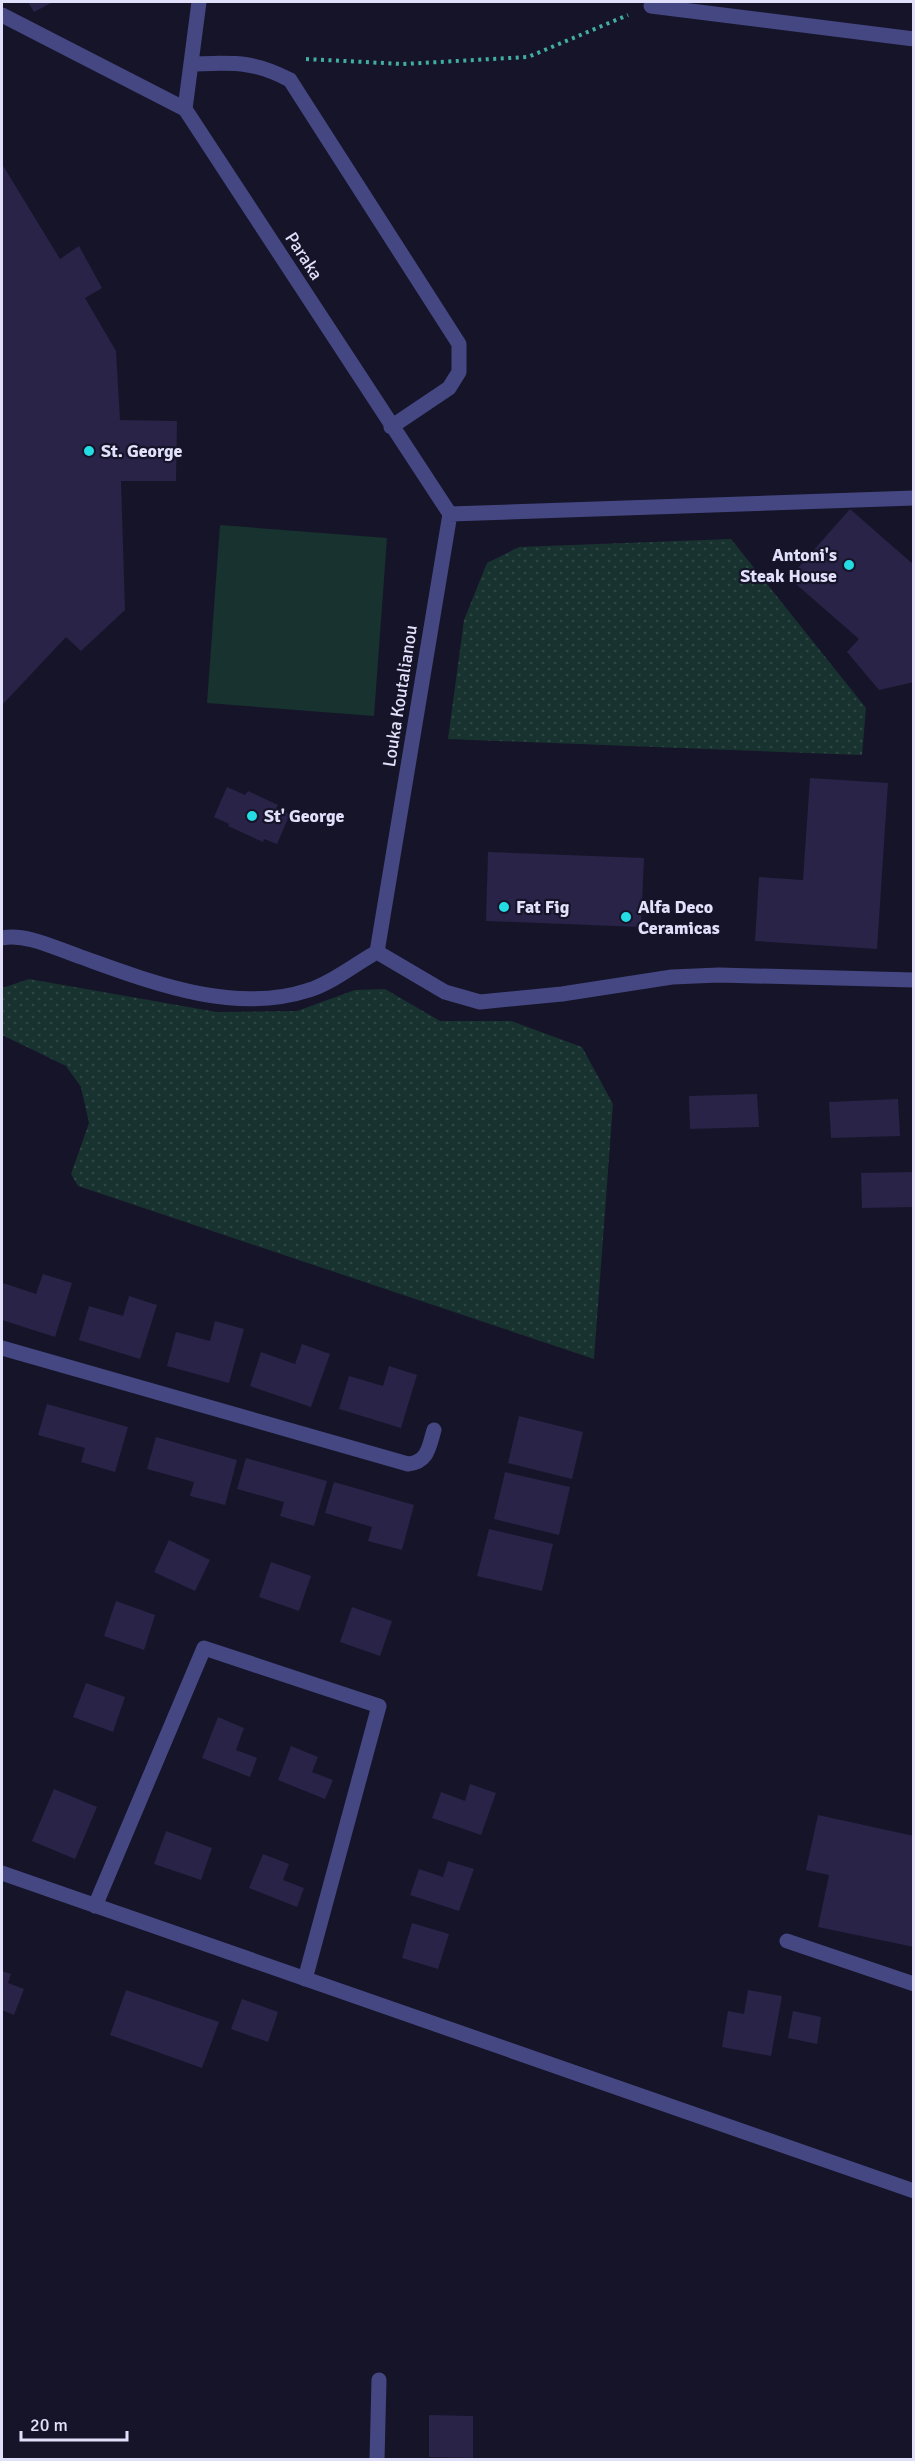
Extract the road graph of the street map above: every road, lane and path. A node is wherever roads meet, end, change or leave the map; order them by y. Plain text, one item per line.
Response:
1 (199, 2) edge
2 (651, 6) joint
3 (2, 15) edge
4 (914, 39) edge
5 (304, 58) dead end
6 (191, 63) junction
7 (185, 109) junction
8 (391, 426) junction
9 (914, 498) edge
10 (450, 514) junction
11 (2, 938) edge
12 (377, 952) junction
13 (914, 980) edge
14 (2, 1348) edge
15 (434, 1431) dead end
16 (2, 1873) edge
17 (96, 1906) junction
18 (788, 1941) dead end
19 (305, 1979) junction
20 (914, 1984) edge
21 (914, 2192) edge
22 (379, 2380) dead end
23 (377, 2460) edge

1 - 6 street
2 - 4 street
2 - 5 path
3 - 7 street
6 - 7 street
6 - 8 street
7 - 8 street, Paraka
8 - 10 street, Paraka
9 - 10 street
10 - 12 street, Louka Koutalianou
11 - 12 street
12 - 13 street
14 - 15 street
16 - 17 street
17 - 19 street
17 - 19 street
18 - 20 street
19 - 21 street
22 - 23 street

